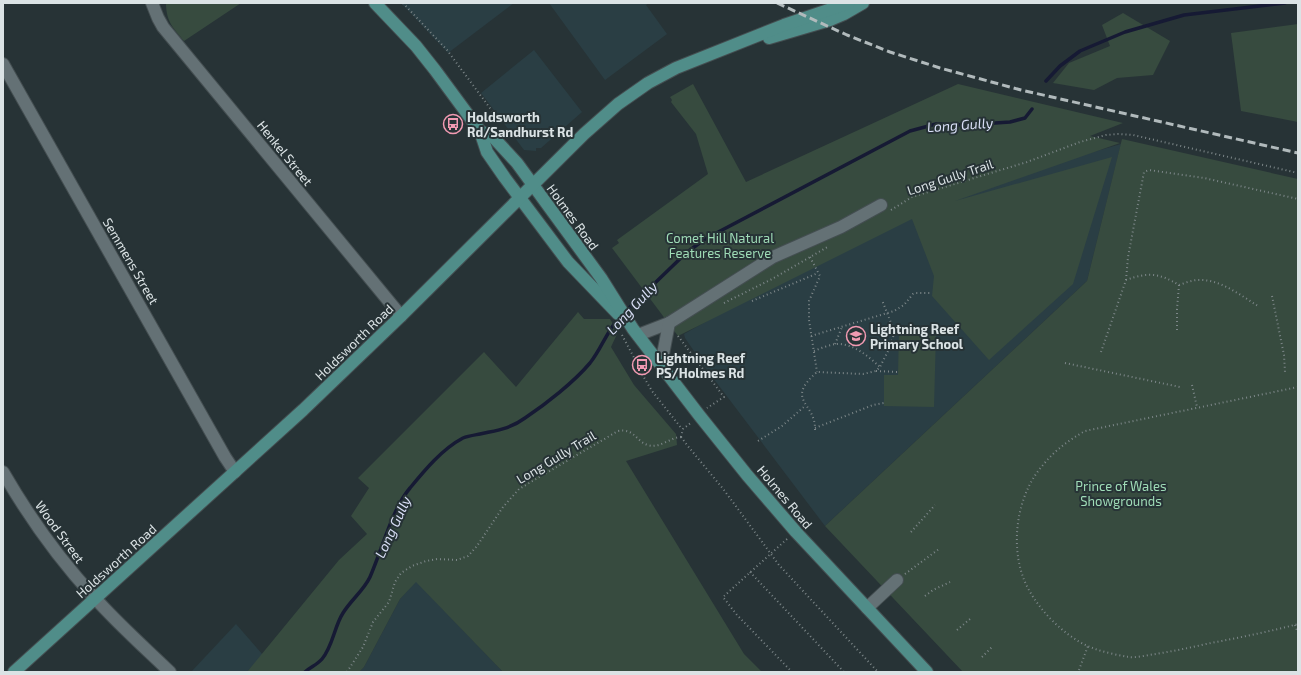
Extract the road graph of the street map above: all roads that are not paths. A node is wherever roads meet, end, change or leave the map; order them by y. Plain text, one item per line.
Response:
1 (152, 3) edge
2 (375, 3) edge
3 (848, 3) edge
4 (863, 3) edge
5 (723, 50) junction
6 (3, 64) edge
7 (480, 131) junction
8 (533, 185) junction
9 (520, 199) junction
10 (884, 209) road end
11 (618, 308) junction
12 (401, 316) junction
13 (672, 327) junction
14 (636, 332) junction
15 (661, 365) junction
16 (3, 472) edge
17 (236, 472) junction
18 (898, 580) road end
19 (95, 599) junction
20 (867, 608) junction
21 (14, 672) edge
22 (170, 672) edge
23 (927, 672) edge

1 - 12 street, Henkel Street
2 - 7 main road, Holmes Road
3 - 5 main road, Holdsworth Road
4 - 5 main road, Holdsworth Road
5 - 8 main road, Holdsworth Road
6 - 17 street, Semmens Street
7 - 8 main road, Holmes Road
7 - 9 main road, Holmes Road
8 - 9 main road, Holdsworth Road
8 - 11 main road, Holmes Road
9 - 11 main road, Holmes Road
9 - 12 main road, Holdsworth Road
10 - 13 street
11 - 14 main road, Holmes Road
12 - 17 main road, Holdsworth Road
13 - 14 street
13 - 15 street
14 - 15 main road, Holmes Road
15 - 20 main road, Holmes Road
16 - 19 street, Wood Street
17 - 19 main road, Holdsworth Road
18 - 20 street
19 - 21 main road, Holdsworth Road
19 - 22 street, Wood Street
20 - 23 main road, Holmes Road

